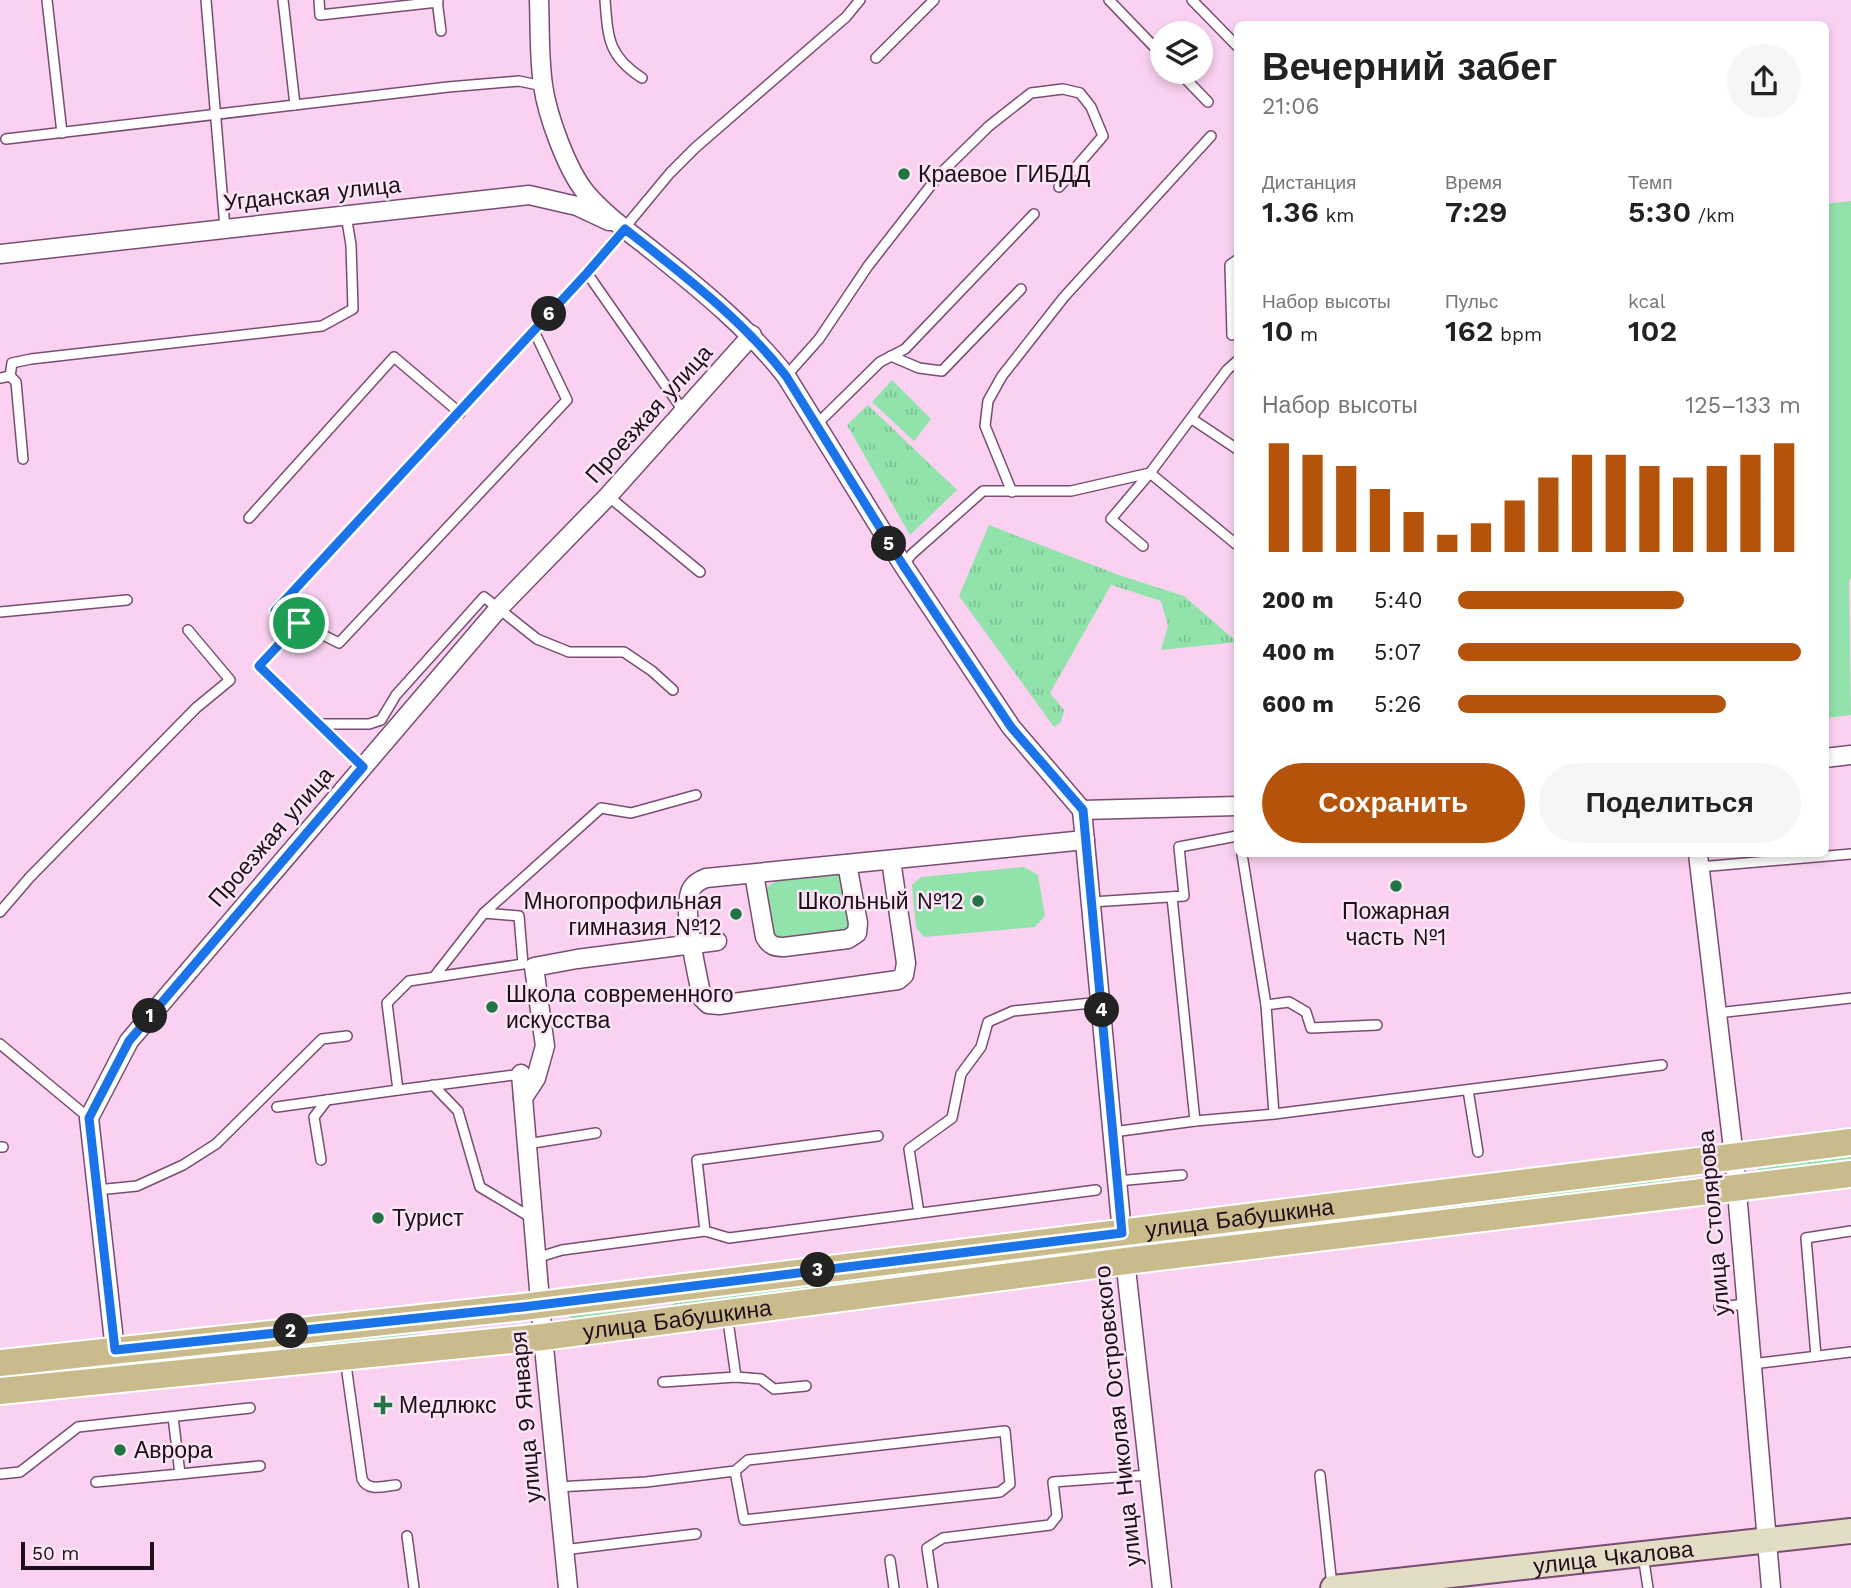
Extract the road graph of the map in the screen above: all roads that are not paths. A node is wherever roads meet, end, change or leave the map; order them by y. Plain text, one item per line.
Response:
1 (47, 0) edge
2 (206, 0) edge
3 (282, 0) edge
4 (318, 0) edge
5 (539, 0) edge
6 (605, 0) edge
7 (860, 0) edge
8 (934, 0) edge
9 (1109, 0) edge
10 (1192, 0) edge
11 (438, 1) edge
12 (441, 32) dead end
13 (1150, 43) edge
14 (1234, 43) edge
15 (876, 58) dead end
16 (642, 78) dead end
17 (1191, 84) edge
18 (543, 86) junction
19 (1208, 102) dead end
20 (295, 105) junction
21 (217, 115) junction
22 (62, 133) junction
23 (1211, 136) dead end
24 (6, 139) dead end
25 (1059, 187) dead end
26 (1034, 214) dead end
27 (346, 215) junction
28 (225, 228) junction
29 (625, 229) junction
30 (0, 254) edge
31 (1234, 262) edge
32 (587, 273) junction
33 (1021, 289) dead end
34 (534, 331) junction
35 (751, 335) junction
36 (1231, 335) dead end
37 (891, 356) junction
38 (1234, 363) edge
39 (786, 376) junction
40 (5, 377) edge
41 (460, 412) junction
42 (684, 412) junction
43 (1192, 419) junction
44 (816, 425) junction
45 (1234, 447) edge
46 (23, 459) dead end
47 (1150, 473) junction
48 (1012, 492) junction
49 (608, 496) junction
50 (249, 518) dead end
51 (1234, 543) edge
52 (1143, 546) dead end
53 (903, 565) junction
54 (700, 572) dead end
55 (127, 600) dead end
56 (499, 608) junction
57 (0, 612) edge
58 (299, 623) junction
59 (188, 630) dead end
60 (673, 690) dead end
61 (318, 724) junction
62 (1851, 755) edge
63 (1829, 758) edge
64 (363, 767) junction
65 (696, 795) dead end
66 (1234, 806) edge
67 (1083, 810) junction
68 (1234, 837) edge
69 (1085, 840) junction
70 (1851, 854) edge
71 (1829, 855) edge
72 (1241, 857) edge
73 (1775, 857) edge
74 (891, 860) junction
75 (1699, 860) edge
76 (847, 864) junction
77 (754, 874) junction
78 (1172, 897) junction
79 (1092, 902) junction
80 (0, 912) edge
81 (484, 913) junction
82 (717, 941) dead end
83 (434, 978) junction
84 (1851, 998) edge
85 (1101, 1002) junction
86 (1266, 1005) junction
87 (1717, 1013) junction
88 (1377, 1025) dead end
89 (347, 1036) dead end
90 (0, 1044) edge
91 (1662, 1065) dead end
92 (521, 1074) joint
93 (433, 1085) junction
94 (398, 1090) junction
95 (1468, 1090) junction
96 (523, 1098) junction
97 (327, 1100) junction
98 (277, 1107) dead end
99 (1274, 1114) junction
100 (89, 1118) junction
101 (1195, 1121) junction
102 (1113, 1132) junction
103 (596, 1133) dead end
104 (878, 1136) dead end
105 (1851, 1142) edge
106 (527, 1144) junction
107 (1478, 1152) dead end
108 (1734, 1157) junction
109 (321, 1160) dead end
110 (1851, 1174) edge
111 (1182, 1175) dead end
112 (1117, 1181) junction
113 (1735, 1189) junction
114 (97, 1191) junction
115 (1096, 1191) dead end
116 (919, 1213) junction
117 (533, 1219) junction
118 (705, 1231) junction
119 (1851, 1231) edge
120 (1122, 1233) junction
121 (536, 1258) junction
122 (1126, 1261) junction
123 (540, 1304) junction
124 (1746, 1304) junction
125 (1719, 1307) dead end
126 (727, 1313) junction
127 (543, 1337) junction
128 (115, 1350) junction
129 (1851, 1352) edge
130 (345, 1356) junction
131 (1816, 1356) junction
132 (0, 1363) edge
133 (1752, 1364) junction
134 (736, 1377) junction
135 (663, 1382) dead end
136 (806, 1386) dead end
137 (0, 1391) edge
138 (250, 1408) dead end
139 (173, 1417) junction
140 (260, 1466) dead end
141 (735, 1471) junction
142 (180, 1474) junction
143 (0, 1475) edge
144 (1149, 1475) junction
145 (1320, 1475) dead end
146 (96, 1482) dead end
147 (396, 1485) dead end
148 (557, 1487) junction
149 (1851, 1531) edge
150 (696, 1534) dead end
151 (407, 1536) dead end
152 (1766, 1539) junction
153 (563, 1550) junction
154 (1643, 1553) junction
155 (890, 1560) dead end
156 (414, 1588) edge
157 (568, 1588) edge
158 (894, 1588) edge
159 (933, 1588) edge
160 (1162, 1588) edge
161 (1333, 1588) edge
162 (1648, 1588) edge
163 (1771, 1588) edge

1 - 22 lane
2 - 21 lane
3 - 20 lane
4 - 11 lane
5 - 18 street
6 - 16 lane
7 - 29 lane
8 - 15 lane
9 - 13 lane
10 - 14 lane
11 - 12 lane
17 - 19 lane
18 - 20 lane
18 - 29 street
20 - 21 lane
21 - 22 lane
21 - 28 lane
22 - 24 lane
23 - 48 lane
25 - 39 lane
26 - 37 lane
27 - 28 street, Угданская улица
27 - 29 street, Угданская улица
27 - 40 lane
28 - 30 street, Угданская улица
29 - 32 lane
29 - 35 street
31 - 36 lane
32 - 34 lane
32 - 42 lane
33 - 37 lane
34 - 41 lane
34 - 58 lane
35 - 39 street
35 - 42 street, Проезжая улица
37 - 44 lane
38 - 43 lane
39 - 44 street
40 - 46 lane
41 - 50 lane
41 - 58 lane
42 - 49 street, Проезжая улица
43 - 45 lane
43 - 47 lane
44 - 53 street
47 - 48 lane
47 - 51 lane
47 - 52 lane
48 - 53 lane
49 - 54 lane
49 - 56 street, Проезжая улица
53 - 67 street
55 - 57 lane
56 - 60 lane
56 - 61 lane
56 - 64 street, Проезжая улица
58 - 61 lane
59 - 80 lane
61 - 64 lane
62 - 63 street
64 - 100 street, Проезжая улица
65 - 81 lane
66 - 67 street
67 - 69 street, улица Николая Островского
68 - 78 lane
69 - 74 street
69 - 79 street, улица Николая Островского
70 - 71 lane
72 - 86 lane
73 - 75 lane
74 - 76 street
74 - 77 street
75 - 87 street, улица Столярова
76 - 77 street
76 - 77 street
78 - 79 lane
78 - 101 lane
79 - 85 street, улица Николая Островского
81 - 83 lane
81 - 83 lane
82 - 96 street
83 - 94 lane
84 - 87 lane
85 - 102 street, улица Николая Островского
85 - 116 lane
86 - 88 lane
86 - 99 lane
87 - 108 street, улица Столярова
89 - 114 lane
90 - 100 lane
91 - 95 lane
92 - 93 lane
92 - 96 street, улица 9 Января
93 - 94 lane
93 - 117 lane
94 - 97 lane
95 - 99 lane
95 - 107 lane
96 - 106 street, улица 9 Января
97 - 98 lane
97 - 109 lane
99 - 101 lane
100 - 114 street
101 - 102 lane
102 - 112 street, улица Николая Островского
103 - 106 lane
104 - 118 lane
105 - 108 main road, улица Бабушкина
106 - 117 street, улица 9 Января
108 - 113 street, улица Столярова
108 - 120 main road, улица Бабушкина
110 - 113 main road, улица Бабушкина
111 - 112 lane
112 - 120 street, улица Николая Островского
113 - 122 main road, улица Бабушкина
113 - 124 street, улица Столярова
114 - 128 street
115 - 116 lane
116 - 118 lane
117 - 121 street, улица 9 Января
118 - 121 lane
119 - 131 lane
120 - 122 street, улица Николая Островского
120 - 123 main road, улица Бабушкина
121 - 123 street, улица 9 Января
122 - 126 main road, улица Бабушкина
122 - 144 street, улица Николая Островского
123 - 127 street, улица 9 Января
123 - 128 main road, улица Бабушкина
124 - 125 lane
124 - 133 street, улица Столярова
126 - 127 main road, улица Бабушкина
126 - 134 lane
127 - 130 main road, улица Бабушкина
127 - 148 street, улица 9 Января
128 - 132 main road, улица Бабушкина
129 - 131 lane
130 - 137 main road, улица Бабушкина
130 - 147 lane
131 - 133 lane
133 - 152 street, улица Столярова
134 - 135 lane
134 - 136 lane
138 - 139 lane
139 - 142 lane
139 - 143 lane
140 - 142 lane
141 - 141 lane
141 - 148 lane
142 - 146 lane
144 - 159 lane
144 - 160 street, улица Николая Островского
145 - 161 lane
148 - 153 street, улица 9 Января
149 - 152 main road, улица Чкалова
150 - 153 lane
151 - 156 lane
152 - 154 main road, улица Чкалова
152 - 163 street, улица Столярова
153 - 157 street, улица 9 Января
154 - 161 main road, улица Чкалова
154 - 162 lane
155 - 158 lane

